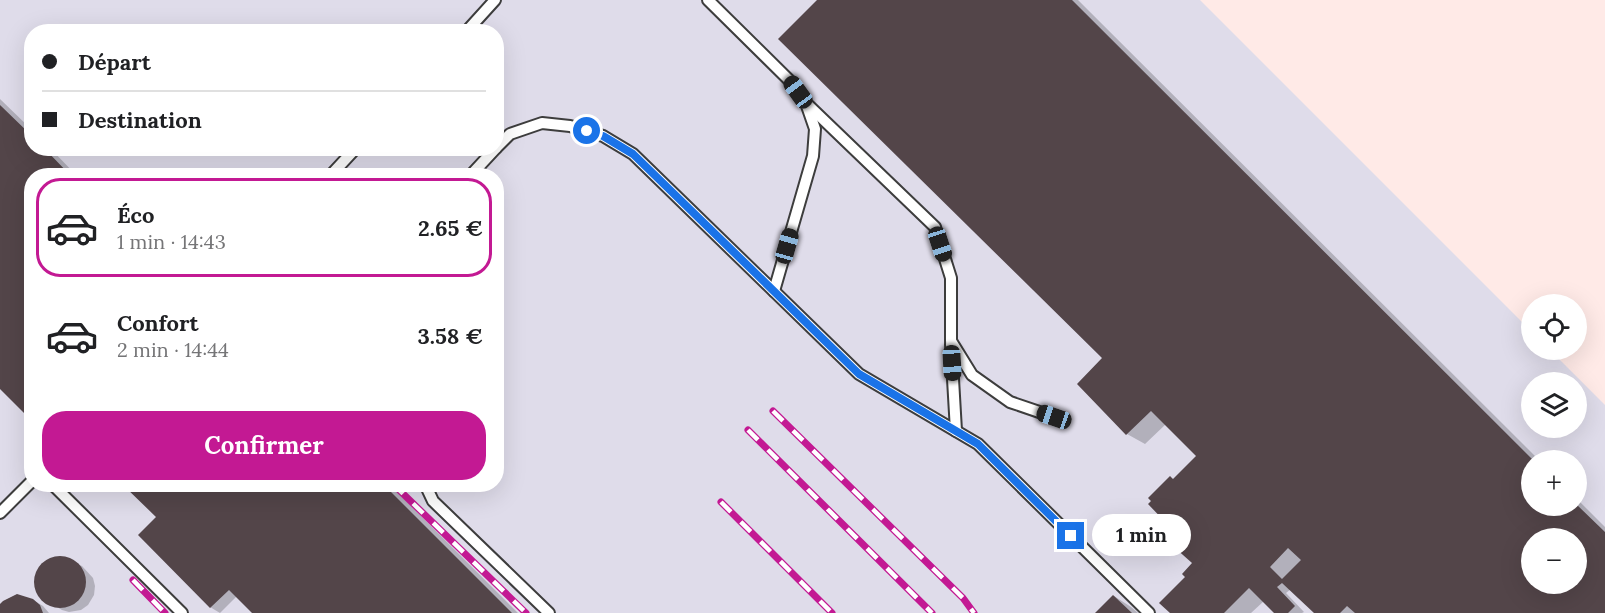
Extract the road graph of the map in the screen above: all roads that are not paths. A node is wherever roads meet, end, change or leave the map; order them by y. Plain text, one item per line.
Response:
1 (495, 0) edge
2 (708, 0) edge
3 (473, 24) edge
4 (806, 103) junction
5 (504, 140) edge
6 (348, 156) edge
7 (489, 156) edge
8 (337, 168) edge
9 (477, 168) edge
10 (774, 291) junction
11 (951, 341) junction
12 (1054, 417) dead end
13 (956, 431) junction
14 (24, 489) edge
15 (60, 492) edge
16 (429, 492) edge
17 (0, 513) edge
18 (182, 613) edge
19 (549, 613) edge
20 (1149, 613) edge

1 - 3 lane
2 - 4 lane
4 - 10 lane
4 - 11 lane
5 - 10 lane
6 - 8 lane
7 - 9 lane
10 - 13 lane
11 - 12 lane
11 - 13 lane
13 - 20 lane
14 - 17 lane
15 - 18 lane
16 - 19 lane

